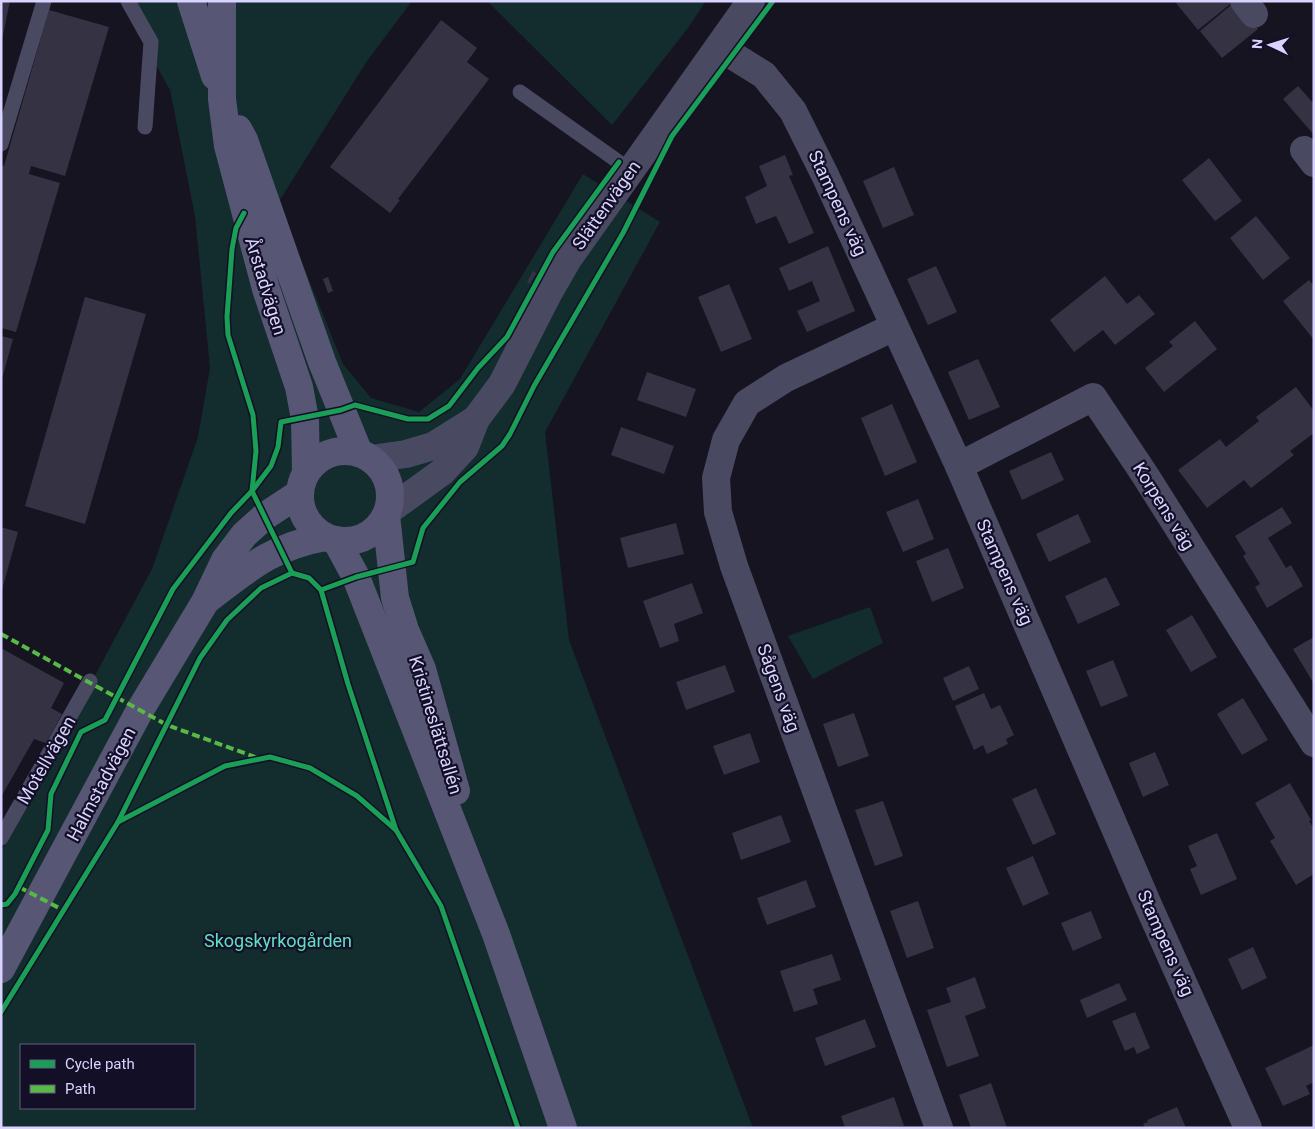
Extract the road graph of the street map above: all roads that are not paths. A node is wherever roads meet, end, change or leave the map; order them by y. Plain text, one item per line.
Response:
1 (44, 1) edge
2 (128, 1) edge
3 (191, 1) edge
4 (222, 1) edge
5 (751, 1) edge
6 (719, 47) junction
7 (520, 92) dead end
8 (222, 99) junction
9 (145, 127) dead end
10 (1, 144) edge
11 (630, 170) junction
12 (894, 327) junction
13 (476, 419) junction
14 (365, 456) junction
15 (959, 466) junction
16 (303, 483) junction
17 (387, 513) junction
18 (331, 539) junction
19 (205, 602) junction
20 (90, 681) dead end
21 (1314, 743) edge
22 (1, 838) edge
23 (496, 934) junction
24 (2, 965) edge
25 (563, 1128) edge
26 (939, 1128) edge
27 (1248, 1128) edge

1 - 10 lane
2 - 9 lane
3 - 8 main road, Årstadvägen
4 - 8 main road
5 - 6 street, Slättenvägen
6 - 11 street, Slättenvägen
6 - 12 street, Stampens väg
7 - 11 lane
8 - 14 main road, Årstadvägen
8 - 16 main road, Årstadvägen
11 - 13 street, Slättenvägen
12 - 15 street, Stampens väg
12 - 26 street, Sågens väg
13 - 14 street, Slättenvägen
13 - 17 street, Slättenvägen
14 - 16 main road
14 - 17 main road
15 - 21 street, Korpens väg
15 - 27 street, Stampens väg
16 - 18 main road
16 - 19 main road, Halmstadvägen
17 - 18 main road
17 - 23 main road, Kristineslättsallén
18 - 19 main road, Halmstadvägen
18 - 23 main road, Kristineslättsallén
19 - 24 main road, Halmstadvägen
20 - 22 lane, Motellvägen
23 - 25 main road, Kristineslättsallén

